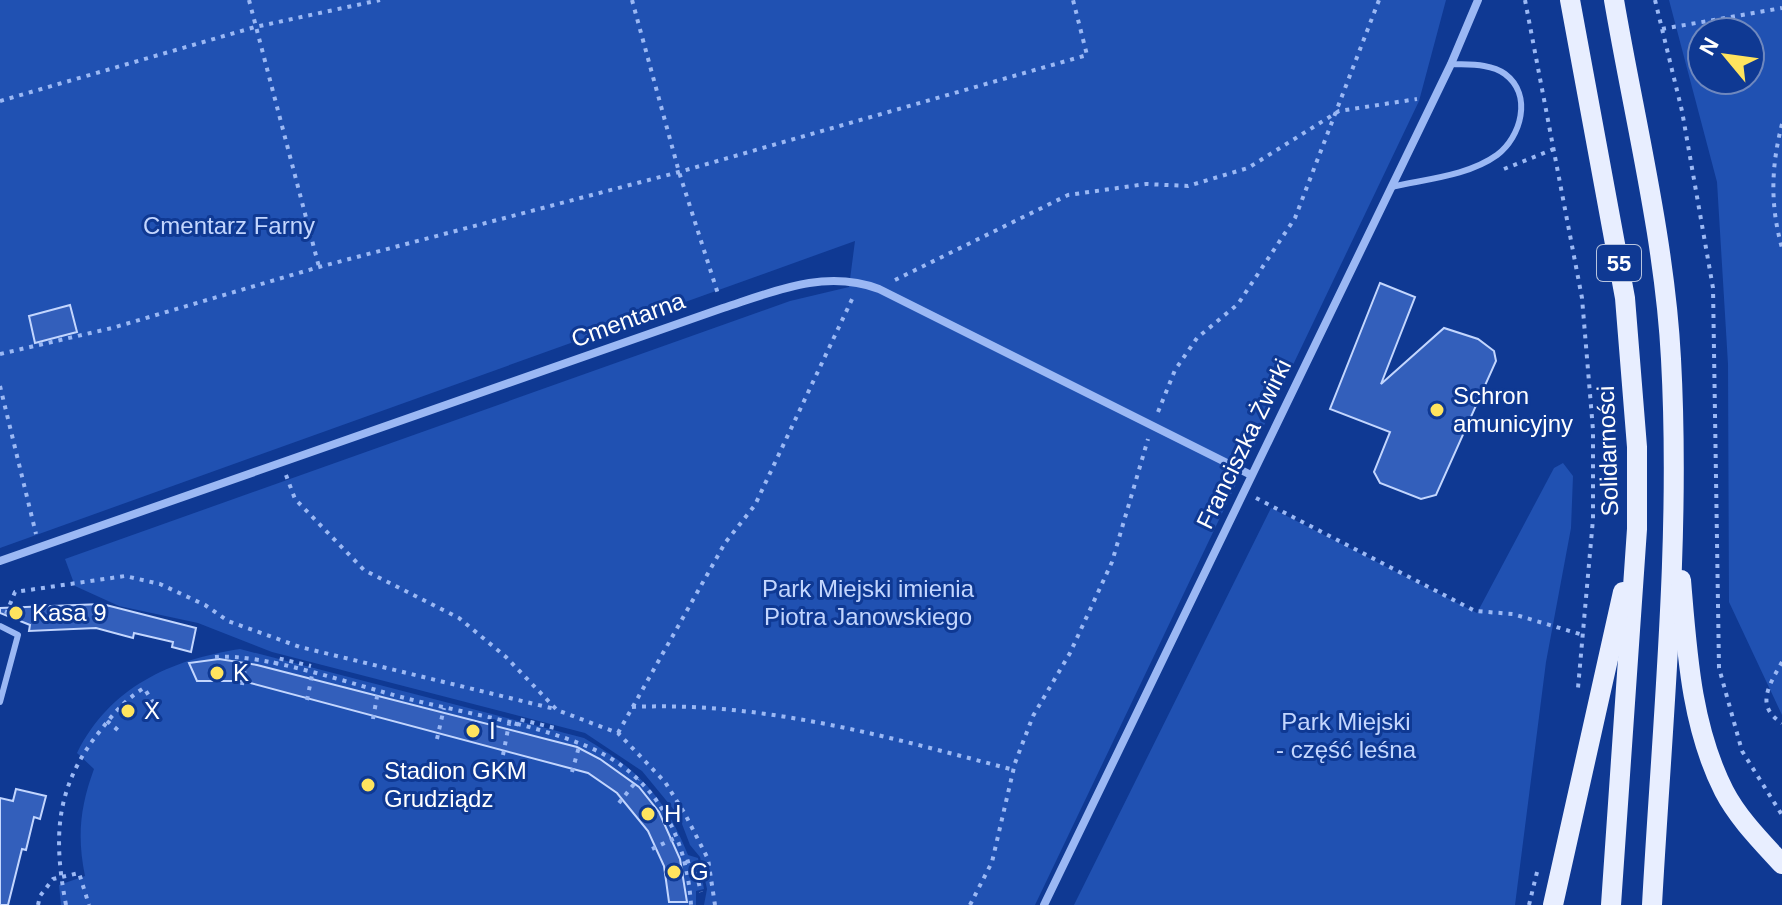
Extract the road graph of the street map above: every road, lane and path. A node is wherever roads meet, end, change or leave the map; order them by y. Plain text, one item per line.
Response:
1 (249, 0) edge
2 (380, 0) edge
3 (632, 0) edge
4 (1073, 0) edge
5 (1379, 0) edge
6 (1478, 0) edge
7 (1525, 0) edge
8 (1570, 0) edge
9 (1614, 0) edge
10 (1655, 0) edge
11 (1781, 10) edge
12 (255, 27) junction
13 (1662, 29) junction
14 (1451, 64) junction
15 (1435, 97) junction
16 (0, 101) edge
17 (1339, 111) junction
18 (1782, 124) edge
19 (1554, 149) junction
20 (1489, 159) junction
21 (679, 172) junction
22 (1391, 187) junction
23 (1782, 248) edge
24 (319, 267) junction
25 (860, 282) junction
26 (879, 289) junction
27 (723, 308) junction
28 (0, 354) edge
29 (0, 386) edge
30 (1152, 426) junction
31 (282, 464) junction
32 (1251, 475) junction
33 (1244, 491) junction
34 (1674, 500) junction
35 (1637, 529) junction
36 (41, 548) junction
37 (0, 561) edge
38 (0, 626) edge
39 (1583, 635) junction
40 (215, 657) dead end
41 (247, 658) junction
42 (1782, 662) edge
43 (275, 665) junction
44 (311, 666) dead end
45 (312, 675) junction
46 (242, 685) dead end
47 (1578, 689) dead end
48 (378, 691) junction
49 (307, 700) dead end
50 (0, 702) edge
51 (156, 707) dead end
52 (632, 707) junction
53 (444, 708) junction
54 (557, 710) junction
55 (373, 719) dead end
56 (107, 721) junction
57 (1782, 723) edge
58 (509, 724) junction
59 (516, 726) junction
60 (559, 729) dead end
61 (119, 731) dead end
62 (618, 733) junction
63 (437, 739) dead end
64 (580, 743) junction
65 (503, 755) dead end
66 (1014, 770) junction
67 (572, 772) dead end
68 (638, 779) junction
69 (619, 803) dead end
70 (1782, 815) edge
71 (677, 837) junction
72 (652, 849) dead end
73 (686, 862) junction
74 (1782, 864) edge
75 (1538, 865) dead end
76 (60, 877) junction
77 (701, 892) dead end
78 (38, 905) edge
79 (66, 905) edge
80 (89, 905) edge
81 (690, 905) edge
82 (715, 905) edge
83 (970, 905) edge
84 (1044, 905) edge
85 (1529, 905) edge
86 (1553, 905) edge
87 (1611, 905) edge
88 (1652, 905) edge

1 - 12 path
2 - 12 path
3 - 21 path
4 - 21 path
5 - 17 path
6 - 14 street, Franciszka Żwirki
7 - 19 path
8 - 35 main road, Solidarności / 55
9 - 34 main road, 55
10 - 13 path
11 - 13 path
12 - 16 path
12 - 24 path
13 - 70 path
14 - 15 street, Franciszka Żwirki
14 - 20 lane
15 - 17 path
15 - 22 street, Franciszka Żwirki
17 - 26 path
17 - 30 path
18 - 23 path
19 - 20 path
19 - 39 path
20 - 22 lane
21 - 24 path
21 - 27 path
22 - 32 street, Franciszka Żwirki
24 - 28 path
25 - 26 street, Cmentarna
25 - 27 street, Cmentarna
25 - 52 path
26 - 30 street, Cmentarna
27 - 31 street, Cmentarna
29 - 36 path
30 - 32 street, Cmentarna
30 - 66 path
31 - 36 street, Cmentarna
31 - 54 path
32 - 33 street, Franciszka Żwirki
33 - 39 path
33 - 84 street, Franciszka Żwirki
34 - 74 main road
34 - 88 main road, 55
35 - 86 main road
35 - 87 main road, Solidarności / 55
36 - 37 street, Cmentarna
38 - 50 lane
38 - 54 path
39 - 47 path
40 - 41 path
41 - 43 path
41 - 46 path
42 - 57 path
43 - 44 path
43 - 45 path
45 - 48 path
45 - 49 path
48 - 53 path
48 - 55 path
51 - 56 path
52 - 62 path
52 - 66 path
53 - 58 path
53 - 63 path
54 - 62 path
56 - 61 path
56 - 76 path
58 - 59 path
58 - 65 path
59 - 60 path
59 - 64 path
62 - 82 path
64 - 67 path
64 - 68 path
66 - 83 path
68 - 69 path
68 - 71 path
71 - 72 path
71 - 73 path
73 - 77 path
73 - 81 path
75 - 85 path
76 - 78 path
76 - 79 path
76 - 80 path

